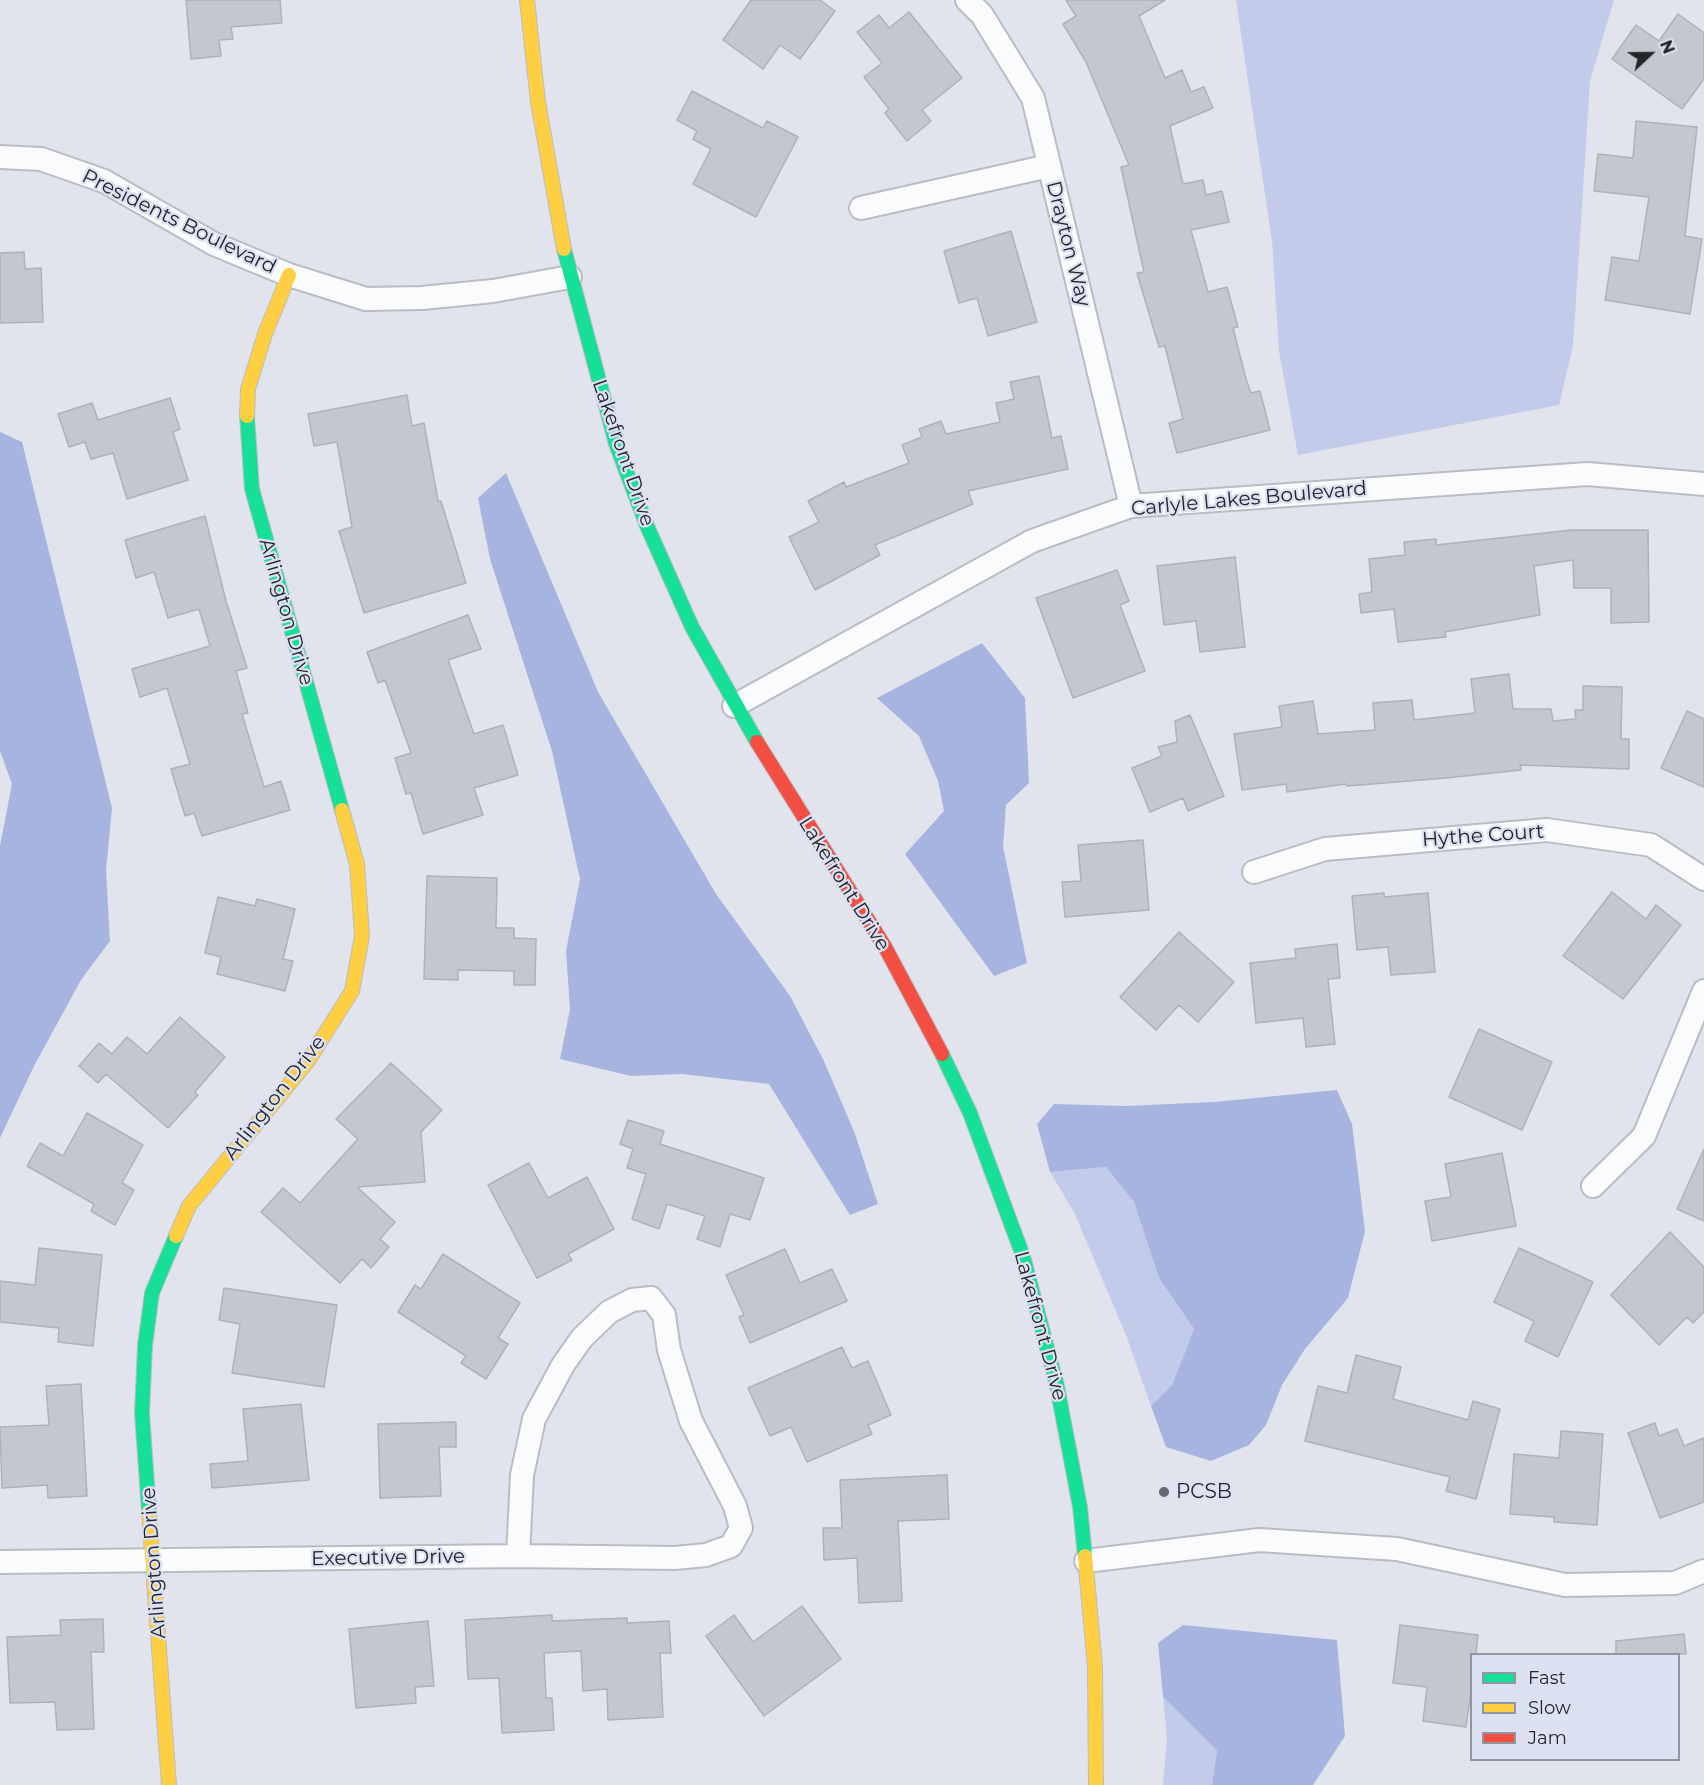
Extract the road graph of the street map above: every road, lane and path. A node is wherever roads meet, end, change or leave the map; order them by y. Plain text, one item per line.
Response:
1 (528, 0) edge
2 (967, 0) edge
3 (0, 158) edge
4 (1049, 166) junction
5 (861, 208) dead end
6 (289, 275) junction
7 (570, 277) junction
8 (1704, 481) edge
9 (1131, 506) junction
10 (734, 706) junction
11 (1254, 872) dead end
12 (1704, 879) edge
13 (1704, 991) edge
14 (1593, 1186) dead end
15 (518, 1556) junction
16 (1086, 1561) junction
17 (0, 1562) edge
18 (154, 1562) junction
19 (1704, 1571) edge
20 (169, 1785) edge
21 (1096, 1785) edge

1 - 7 street, Lakefront Drive
2 - 4 street, Drayton Way
3 - 6 street, Presidents Boulevard
4 - 5 street
4 - 9 street, Drayton Way
6 - 7 street, Presidents Boulevard
6 - 18 street, Arlington Drive
7 - 10 street, Lakefront Drive
8 - 9 street, Carlyle Lakes Boulevard
9 - 10 street, Carlyle Lakes Boulevard
10 - 16 street, Lakefront Drive
11 - 12 street, Hythe Court
13 - 14 street
15 - 15 street, Executive Drive
15 - 18 street, Executive Drive
16 - 19 street
16 - 21 street, Lakefront Drive
17 - 18 street, Executive Drive
18 - 20 street, Arlington Drive

